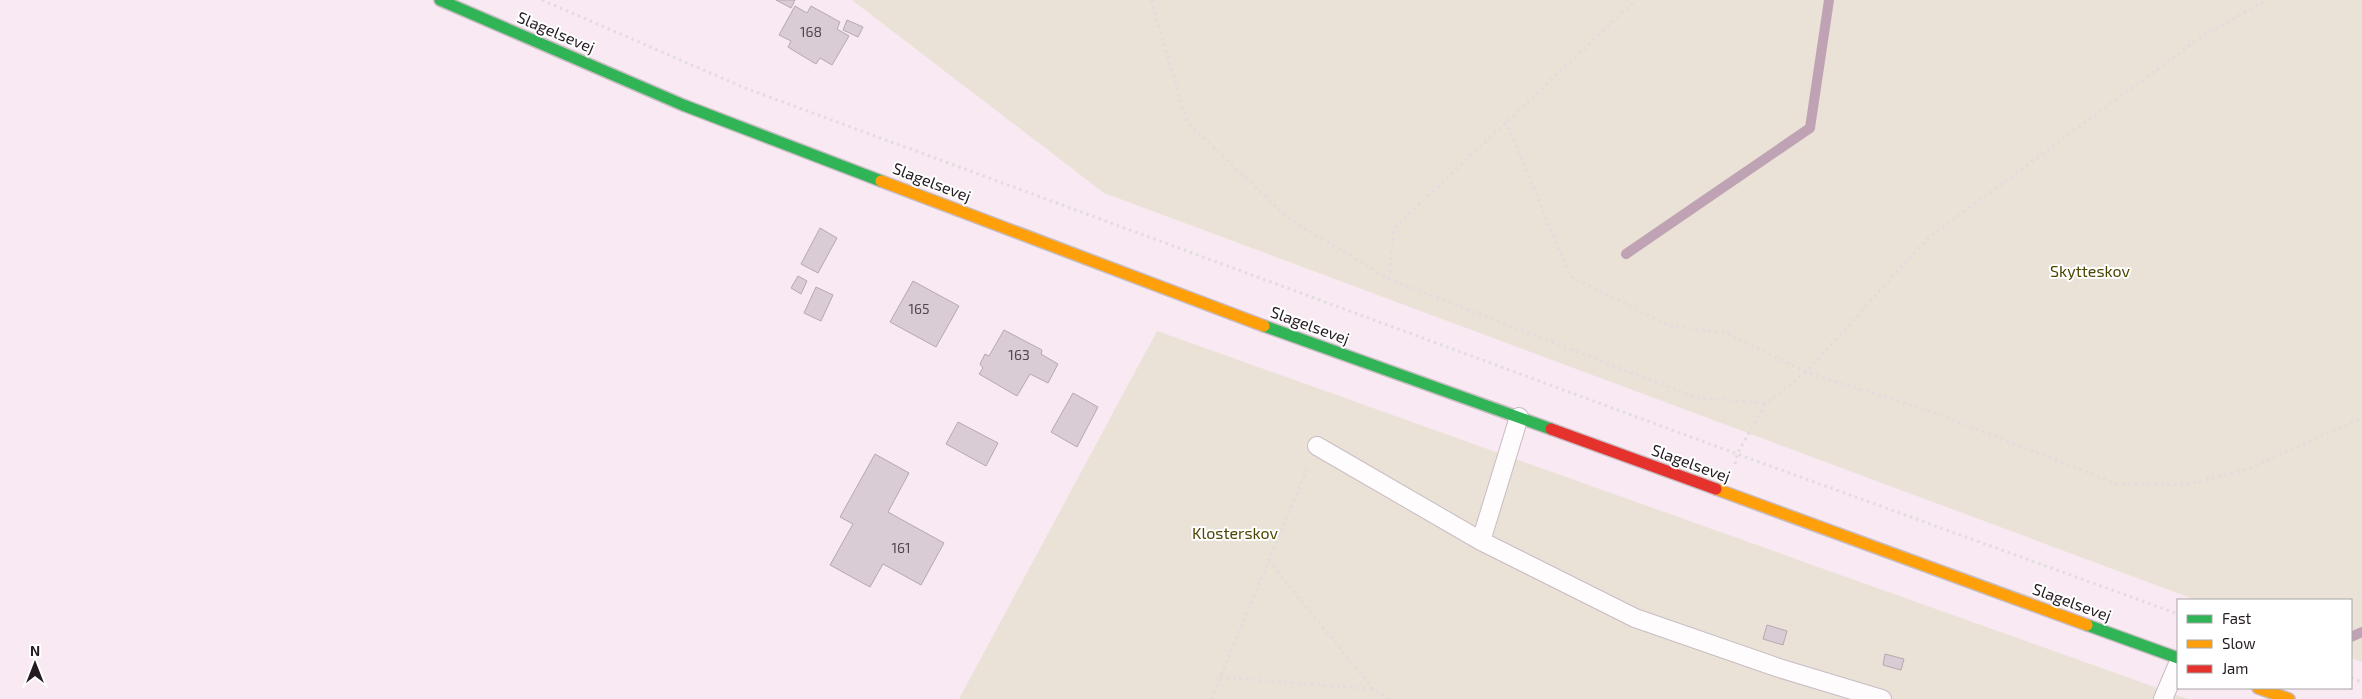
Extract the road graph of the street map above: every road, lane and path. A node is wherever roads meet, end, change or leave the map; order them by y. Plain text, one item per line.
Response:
1 (440, 0) edge
2 (542, 0) edge
3 (1150, 0) edge
4 (1636, 0) edge
5 (2267, 0) edge
6 (1506, 121) junction
7 (1389, 279) junction
8 (1806, 372) junction
9 (1766, 403) junction
10 (1519, 417) junction
11 (2362, 418) edge
12 (1317, 446) joint
13 (1737, 454) junction
14 (1728, 494) junction
15 (1481, 541) junction
16 (1269, 561) junction
17 (2177, 614) edge
18 (2177, 658) edge
19 (2177, 666) edge
20 (1220, 677) junction
21 (2261, 689) edge
22 (1373, 690) junction
23 (1211, 699) edge
24 (1390, 699) edge
25 (1882, 699) edge
26 (2163, 699) edge
27 (2289, 699) edge

1 - 10 street, Slagelsevej
2 - 13 path
3 - 7 path
4 - 6 path
5 - 8 path
6 - 7 path
6 - 8 path
7 - 9 path
8 - 9 path
8 - 11 path
9 - 13 path
10 - 14 street, Slagelsevej
10 - 15 lane
12 - 15 lane
12 - 16 path
13 - 14 path
13 - 17 path
14 - 18 street, Slagelsevej
15 - 25 lane
16 - 20 path
16 - 22 path
19 - 26 lane
20 - 22 path
20 - 23 path
21 - 27 street
22 - 24 path

